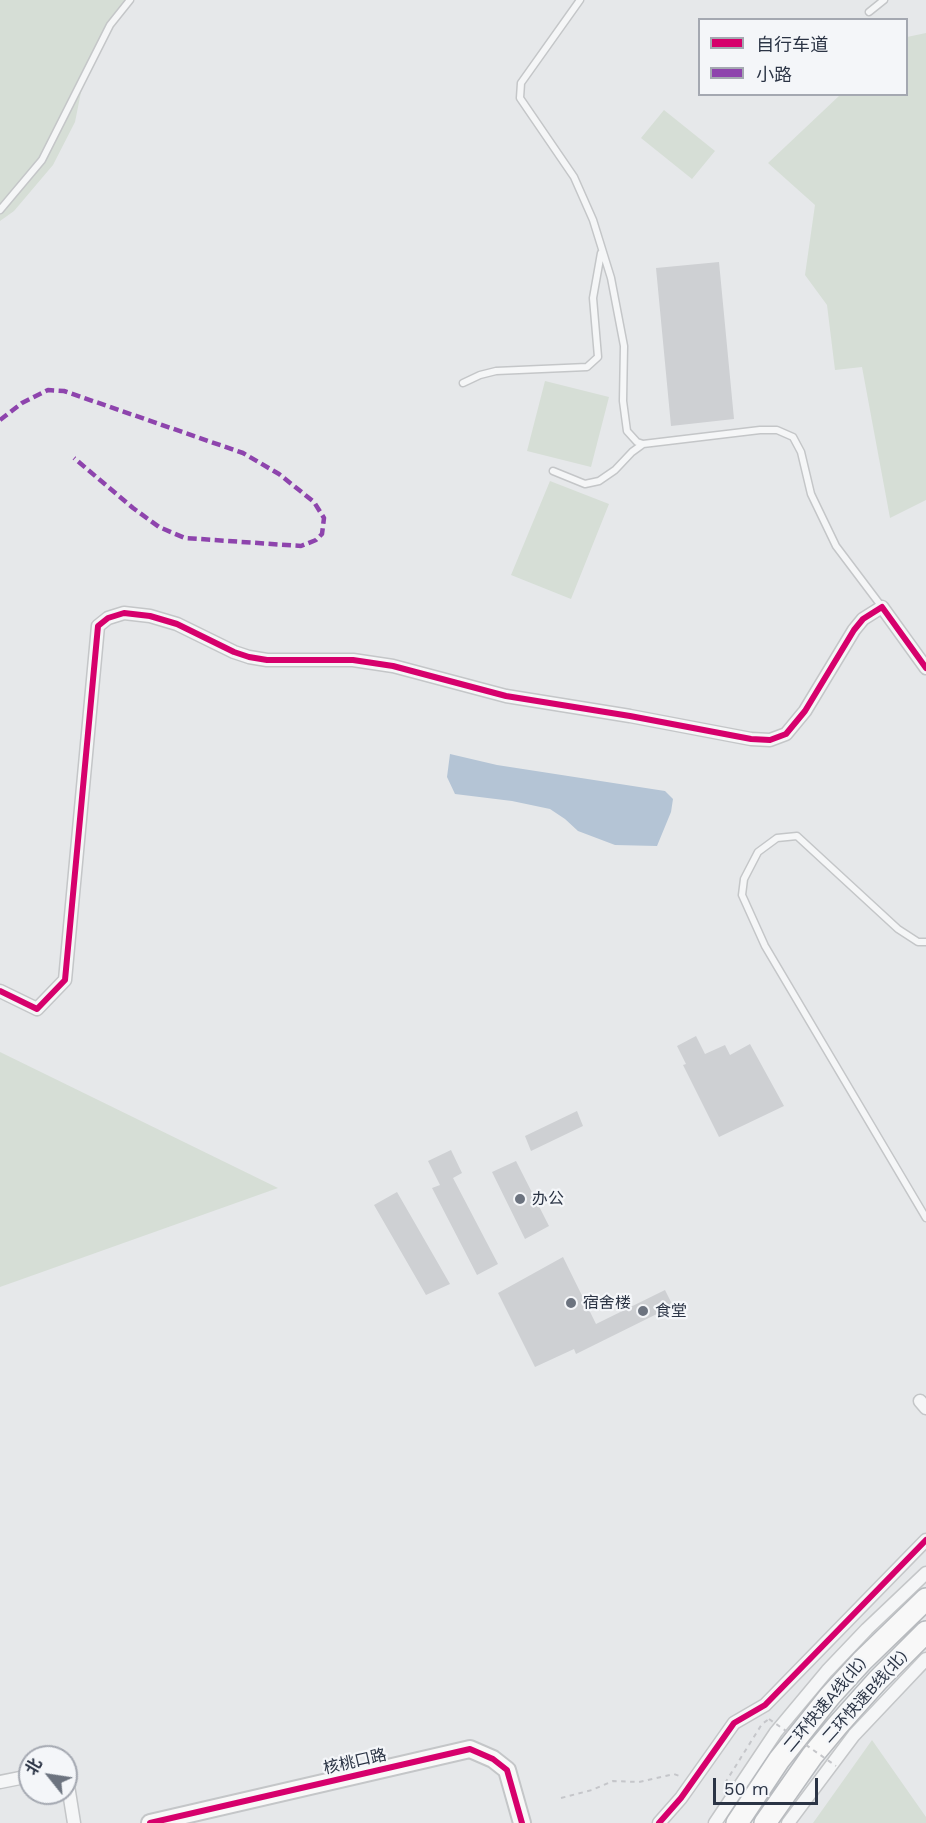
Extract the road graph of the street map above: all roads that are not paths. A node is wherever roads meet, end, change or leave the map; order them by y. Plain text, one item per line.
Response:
1 (130, 0) edge
2 (580, 0) edge
3 (884, 0) edge
4 (868, 12) dead end
5 (0, 210) edge
6 (602, 250) junction
7 (464, 383) dead end
8 (643, 444) junction
9 (553, 471) dead end
10 (882, 607) junction
11 (926, 668) edge
12 (926, 942) edge
13 (0, 991) edge
14 (926, 1218) edge
15 (926, 1540) edge
16 (926, 1573) edge
17 (926, 1599) edge
18 (926, 1632) edge
19 (926, 1659) edge
20 (18, 1778) edge
21 (0, 1782) edge
22 (71, 1805) edge
23 (74, 1823) edge
24 (150, 1823) edge
25 (522, 1823) edge
26 (659, 1823) edge
27 (715, 1823) edge
28 (737, 1823) edge
29 (765, 1823) edge
30 (788, 1823) edge

1 - 5 lane
2 - 6 lane
3 - 4 lane
6 - 7 lane
6 - 8 lane
8 - 9 lane
8 - 10 lane
10 - 11 street
10 - 13 street
12 - 14 lane
15 - 26 street
16 - 27 street
17 - 28 highway, 二环快速A线(北)
18 - 29 highway, 二环快速B线(北)
19 - 30 street
20 - 21 street
22 - 23 street
24 - 25 street, 核桃口路

